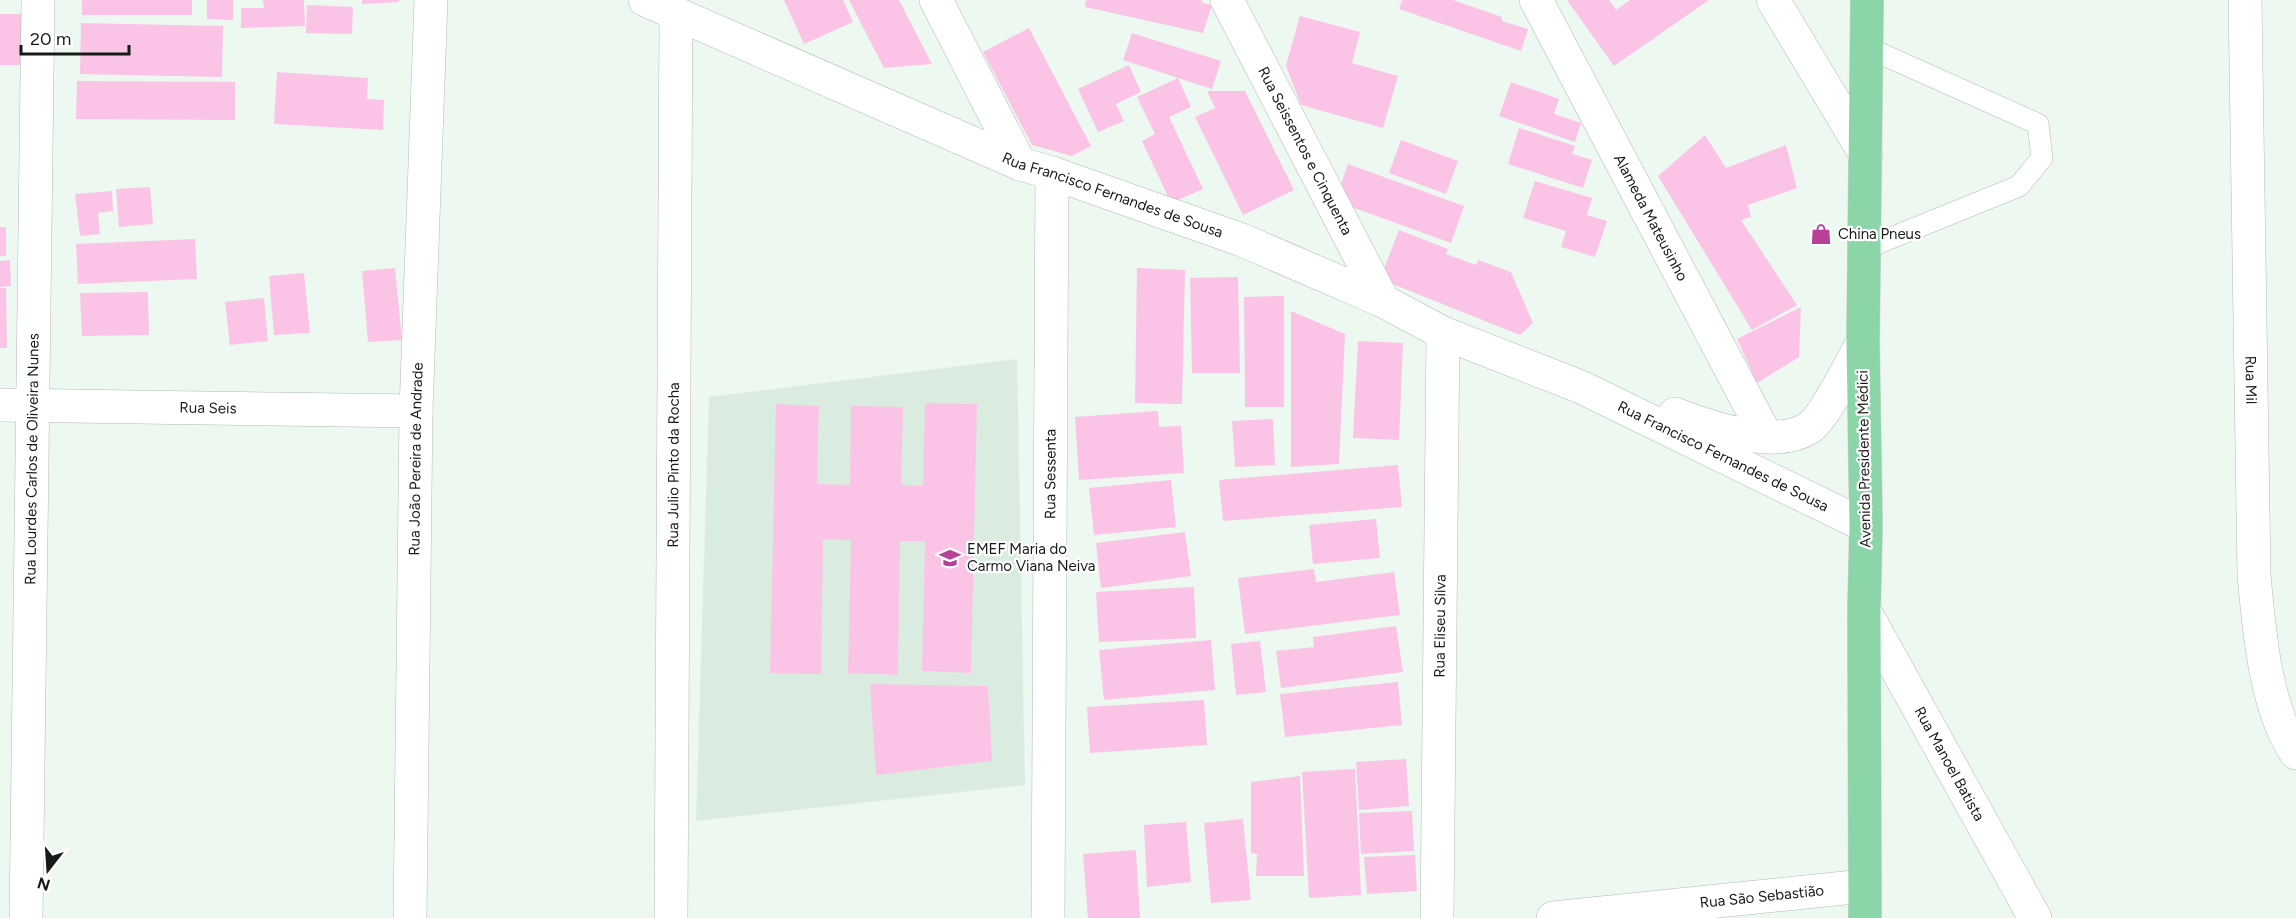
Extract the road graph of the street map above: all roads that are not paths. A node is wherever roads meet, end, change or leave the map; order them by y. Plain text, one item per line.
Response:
1 (38, 0) edge
2 (431, 0) edge
3 (645, 0) edge
4 (936, 0) edge
5 (1227, 0) edge
6 (1536, 0) edge
7 (1773, 0) edge
8 (1866, 0) edge
9 (2245, 0) edge
10 (676, 13) junction
11 (1866, 47) junction
12 (1866, 155) junction
13 (1020, 164) junction
14 (1052, 173) junction
15 (1864, 249) junction
16 (1383, 301) junction
17 (1443, 333) junction
18 (1863, 342) junction
19 (1581, 387) junction
20 (0, 405) edge
21 (33, 406) junction
22 (416, 411) junction
23 (1766, 436) junction
24 (1866, 526) junction
25 (1864, 610) junction
26 (2296, 753) edge
27 (1864, 902) edge
28 (26, 918) edge
29 (410, 918) edge
30 (671, 918) edge
31 (1048, 918) edge
32 (1437, 918) edge
33 (1552, 918) edge
34 (2035, 918) edge

1 - 21 street, Rua Lourdes Carlos de Oliveira Nunes
2 - 22 street, Rua João Pereira de Andrade
3 - 10 street, Rua Francisco Fernandes de Sousa
4 - 13 street
5 - 16 street, Rua Seissentos e Cinquenta
6 - 23 street, Alameda Mateusinho
7 - 12 street
8 - 11 main road, Avenida Presidente Médici
9 - 26 street, Rua Mil
10 - 13 street, Rua Francisco Fernandes de Sousa
10 - 30 street, Rua Julio Pinto da Rocha
11 - 12 main road, Avenida Presidente Médici
11 - 15 lane
12 - 15 main road, Avenida Presidente Médici
13 - 14 street, Rua Francisco Fernandes de Sousa
14 - 16 street, Rua Francisco Fernandes de Sousa
14 - 31 street, Rua Sessenta
15 - 18 main road, Avenida Presidente Médici
16 - 17 street, Rua Francisco Fernandes de Sousa
17 - 19 street, Rua Francisco Fernandes de Sousa
17 - 32 street, Rua Eliseu Silva
18 - 23 street, Rua Francisco Fernandes de Sousa
18 - 24 main road, Avenida Presidente Médici
19 - 23 street, Rua Francisco Fernandes de Sousa
19 - 24 street, Rua Francisco Fernandes de Sousa
20 - 21 street, Rua Seis
21 - 22 street, Rua Seis
21 - 28 street, Rua Lourdes Carlos de Oliveira Nunes
22 - 29 street, Rua João Pereira de Andrade
24 - 25 main road, Avenida Presidente Médici
25 - 27 main road, Avenida Presidente Médici
25 - 34 street, Rua Manoel Batista
27 - 33 street, Rua São Sebastião

